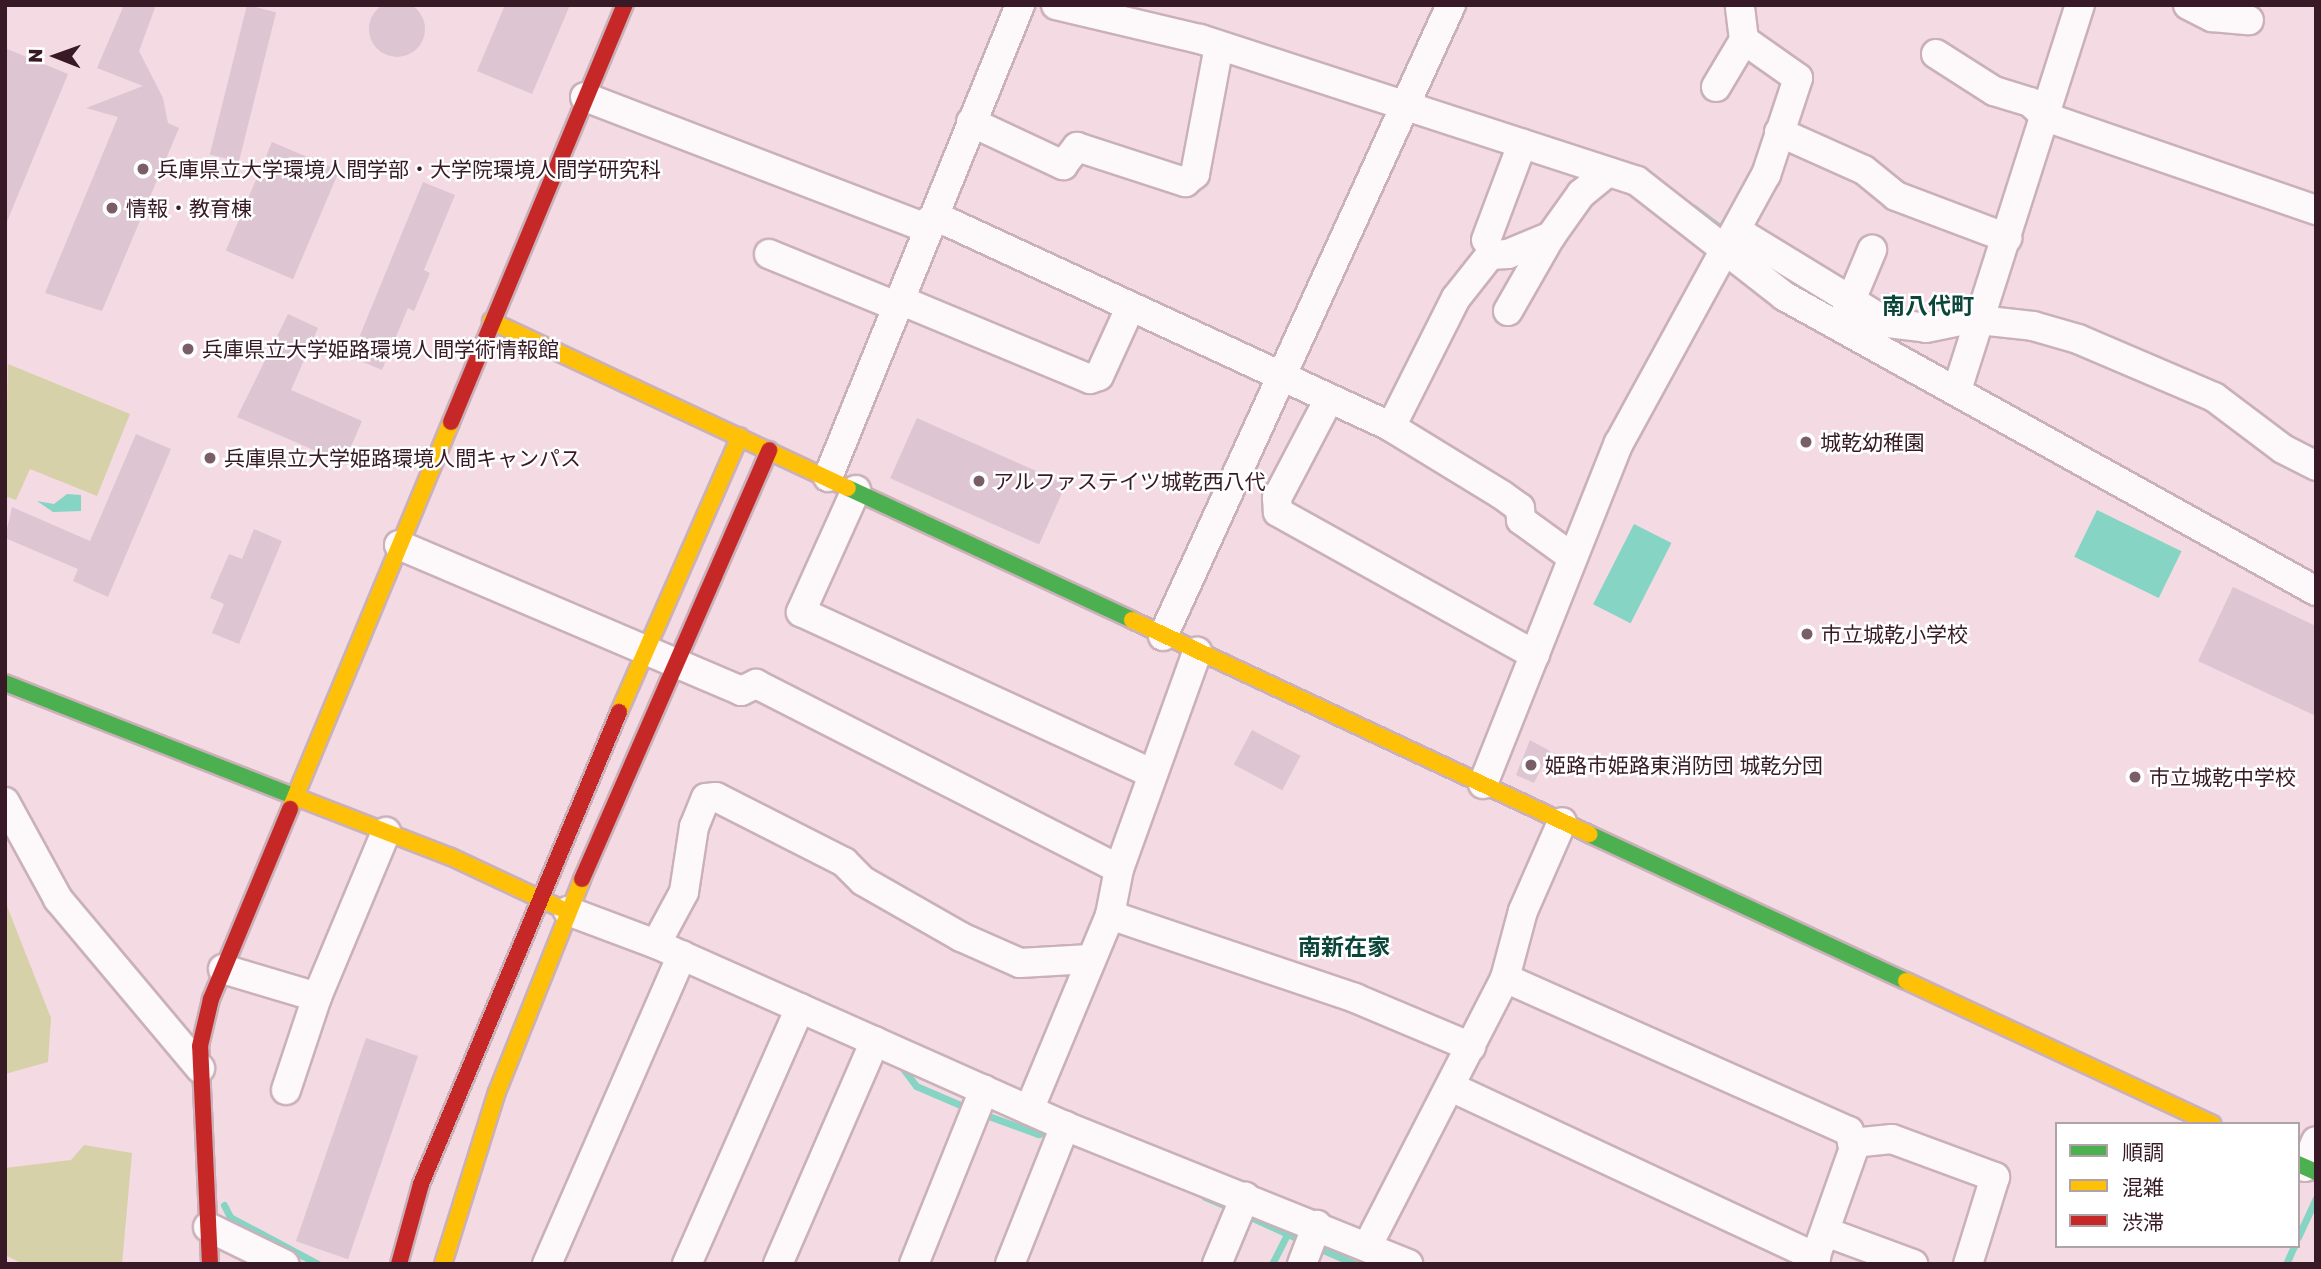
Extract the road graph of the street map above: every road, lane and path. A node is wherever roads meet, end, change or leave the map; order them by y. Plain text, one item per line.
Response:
1 (625, 5) edge
2 (1020, 5) edge
3 (1056, 5) edge
4 (1451, 5) edge
5 (1741, 5) edge
6 (2080, 5) edge
7 (2188, 5) edge
8 (2249, 20) dead end
9 (1744, 40) junction
10 (1219, 46) junction
11 (1936, 54) dead end
12 (1716, 87) dead end
13 (585, 97) junction
14 (1405, 104) junction
15 (2046, 117) junction
16 (971, 122) junction
17 (1779, 132) junction
18 (1522, 144) junction
19 (1608, 172) junction
20 (2316, 210) edge
21 (928, 224) junction
22 (1550, 236) junction
23 (2007, 238) junction
24 (1486, 240) dead end
25 (1733, 241) junction
26 (1872, 250) dead end
27 (769, 254) dead end
28 (899, 304) junction
29 (1130, 308) junction
30 (1508, 311) dead end
31 (1845, 315) junction
32 (491, 321) junction
33 (1979, 326) junction
34 (1279, 377) junction
35 (1957, 390) junction
36 (1329, 399) junction
37 (1391, 426) junction
38 (740, 436) junction
39 (769, 450) junction
40 (2316, 466) edge
41 (828, 477) junction
42 (856, 490) junction
43 (400, 545) junction
44 (1572, 556) junction
45 (2316, 591) edge
46 (1163, 636) junction
47 (647, 651) junction
48 (1197, 652) junction
49 (1535, 655) junction
50 (679, 664) junction
51 (5, 683) edge
52 (1153, 774) junction
53 (1483, 784) junction
54 (293, 795) junction
55 (5, 802) edge
56 (1562, 822) junction
57 (386, 832) junction
58 (1119, 869) junction
59 (537, 898) junction
60 (568, 911) junction
61 (1110, 915) junction
62 (656, 944) junction
63 (682, 955) junction
64 (1090, 959) junction
65 (223, 969) junction
66 (1505, 978) junction
67 (317, 997) junction
68 (800, 1008) junction
69 (875, 1041) junction
70 (1471, 1047) junction
71 (200, 1068) junction
72 (1451, 1087) junction
73 (286, 1090) dead end
74 (980, 1103) junction
75 (1030, 1110) junction
76 (2208, 1122) edge
77 (1061, 1137) junction
78 (1852, 1143) junction
79 (1241, 1205) junction
80 (208, 1227) junction
81 (1310, 1244) edge
82 (1368, 1245) junction
83 (1818, 1251) edge
84 (211, 1264) edge
85 (284, 1264) edge
86 (399, 1264) edge
87 (443, 1264) edge
88 (547, 1264) edge
89 (687, 1264) edge
90 (778, 1264) edge
91 (914, 1264) edge
92 (1010, 1264) edge
93 (1217, 1264) edge
94 (1408, 1264) edge
95 (1913, 1264) edge
96 (1968, 1264) edge

1 - 13 street
2 - 16 street
3 - 10 street
4 - 14 street
5 - 9 street
6 - 15 street
7 - 8 street
9 - 12 street
9 - 17 street
10 - 14 street
10 - 16 street
11 - 15 street
13 - 21 street
13 - 32 street
14 - 18 street
14 - 34 street
15 - 20 street
15 - 23 street
16 - 21 street
17 - 23 street
17 - 25 street
18 - 19 street
18 - 24 street
19 - 22 street
19 - 25 street
21 - 28 street
21 - 29 street
22 - 30 street
22 - 37 street
23 - 33 street
25 - 31 street
25 - 44 street
26 - 31 street
27 - 28 street
28 - 29 street
28 - 41 street
29 - 34 street
31 - 33 street
31 - 35 street
32 - 38 street
32 - 43 street
33 - 35 street
33 - 40 street
34 - 36 street
34 - 46 street
35 - 45 street
36 - 37 street
36 - 49 street
37 - 44 street
38 - 39 street
38 - 47 street
39 - 41 street
39 - 50 street
41 - 42 street
42 - 46 street
42 - 52 street
43 - 47 street
43 - 54 street
44 - 49 street
46 - 48 street
47 - 50 street
47 - 59 street
48 - 52 street
48 - 53 street
49 - 53 street
50 - 58 street
50 - 60 street
51 - 54 street
52 - 58 street
53 - 56 street
54 - 57 street
54 - 65 street
55 - 71 street
56 - 66 street
56 - 76 street
57 - 59 street
57 - 67 street
58 - 61 street
59 - 60 street
59 - 86 street
60 - 62 street
60 - 87 street
61 - 64 street
61 - 70 street
62 - 63 street
62 - 64 street
63 - 68 street
63 - 88 street
64 - 75 street
65 - 67 street
65 - 71 street
66 - 70 street
66 - 78 street
67 - 73 street
68 - 69 street
68 - 89 street
69 - 74 street
69 - 90 street
70 - 72 street
71 - 80 street
72 - 82 street
72 - 83 street
74 - 75 street
74 - 91 street
75 - 77 street
77 - 79 street
77 - 92 street
78 - 83 street
78 - 96 street
79 - 81 street
79 - 93 street
80 - 84 street
80 - 85 street
81 - 82 street
82 - 94 street
83 - 95 street

